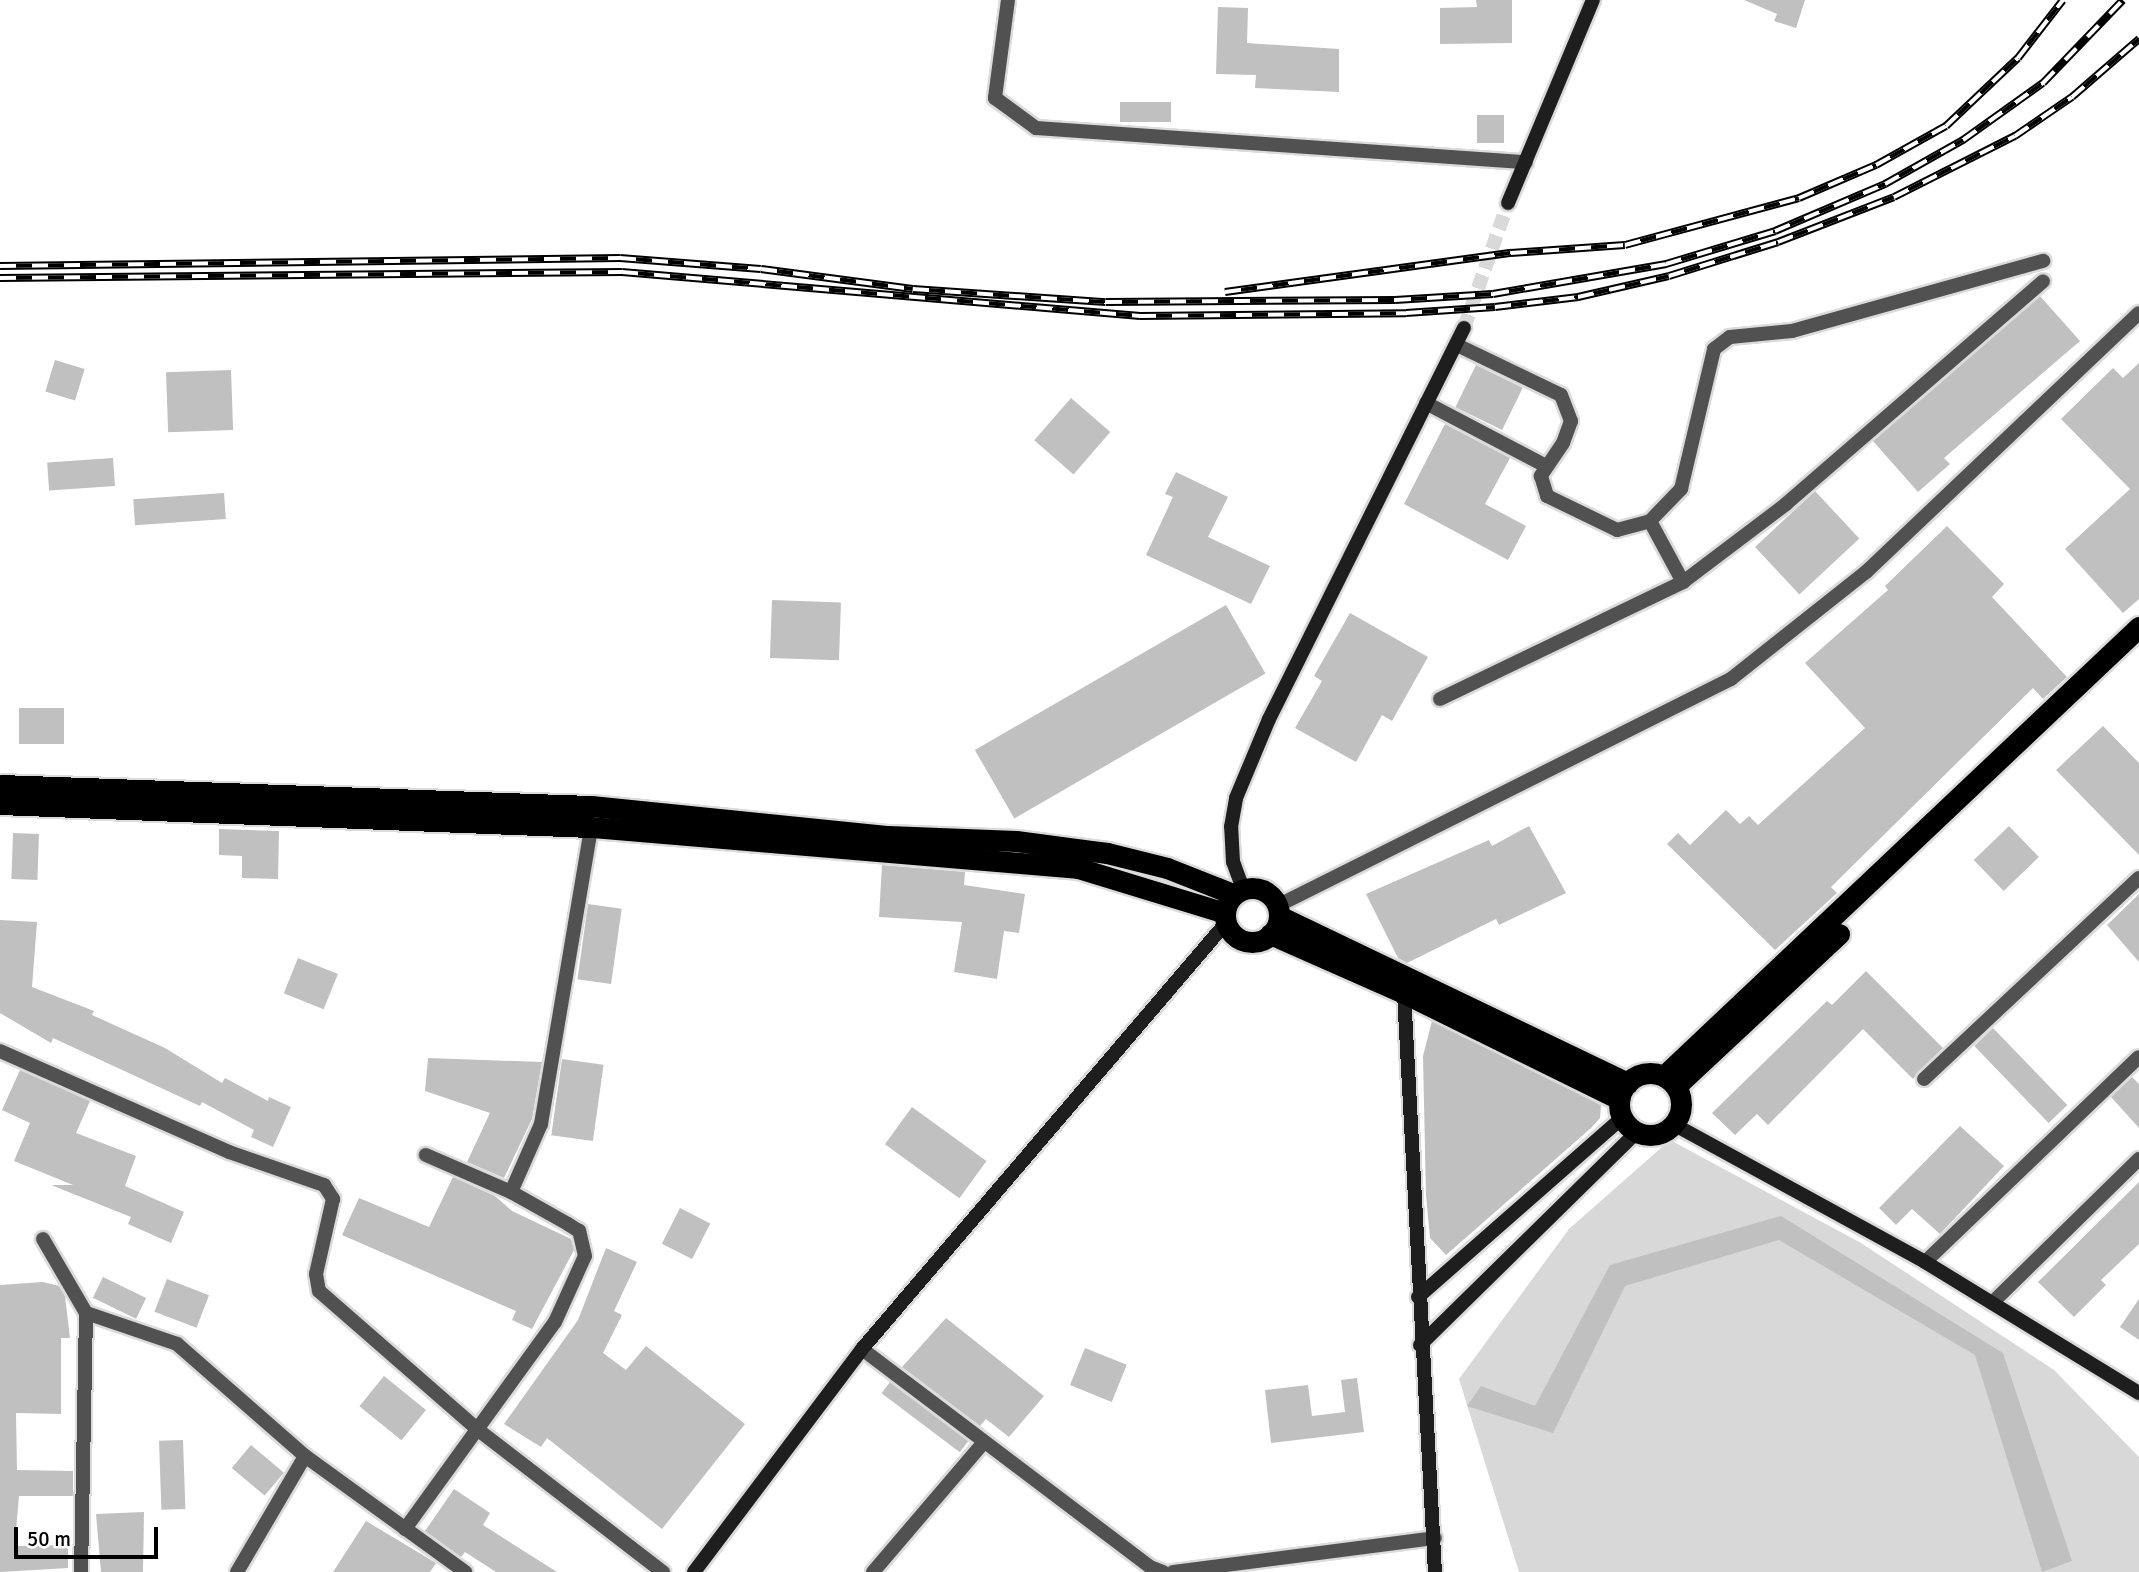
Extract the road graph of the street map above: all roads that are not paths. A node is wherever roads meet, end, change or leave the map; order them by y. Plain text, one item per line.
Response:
1 (1008, 0) edge
2 (1593, 0) edge
3 (1526, 162) junction
4 (1508, 203) tunnel mouth
5 (2043, 261) dead end
6 (2043, 281) dead end
7 (2139, 313) edge
8 (1464, 328) tunnel mouth
9 (1457, 345) junction
10 (1426, 403) junction
11 (1546, 467) junction
12 (1650, 521) junction
13 (1683, 582) junction
14 (2139, 627) edge
15 (2139, 647) edge
16 (1440, 699) dead end
17 (0, 785) edge
18 (0, 804) edge
19 (591, 827) junction
20 (2139, 877) edge
21 (1232, 905) junction
22 (1275, 919) junction
23 (1404, 993) junction
24 (0, 1051) edge
25 (2139, 1057) edge
26 (1924, 1079) dead end
27 (1670, 1081) junction
28 (1626, 1108) junction
29 (1675, 1125) junction
30 (425, 1155) dead end
31 (2139, 1159) edge
32 (511, 1192) junction
33 (43, 1239) dead end
34 (1925, 1262) junction
35 (1418, 1297) junction
36 (1992, 1303) junction
37 (86, 1313) junction
38 (1420, 1345) junction
39 (862, 1349) junction
40 (2139, 1393) edge
41 (477, 1429) junction
42 (984, 1442) junction
43 (305, 1456) junction
44 (405, 1529) junction
45 (1435, 1538) junction
46 (1154, 1570) edge
47 (81, 1572) edge
48 (237, 1572) edge
49 (465, 1572) edge
50 (663, 1572) edge
51 (694, 1572) edge
52 (873, 1572) edge
53 (1172, 1572) edge
54 (1435, 1572) edge

1 - 3 street
2 - 3 main road
3 - 4 main road
5 - 12 street
6 - 13 street
7 - 22 street
8 - 9 main road
9 - 10 main road
9 - 11 street
10 - 11 street
10 - 21 main road
11 - 12 street
12 - 13 street
13 - 16 street
14 - 27 highway
15 - 27 highway
17 - 21 highway
18 - 19 highway
19 - 21 highway
19 - 32 street
20 - 26 street
21 - 22 highway
21 - 22 highway
21 - 39 main road
22 - 23 highway
22 - 28 highway
23 - 28 highway
23 - 35 main road
24 - 41 street
25 - 34 street
27 - 28 highway
27 - 29 highway
28 - 29 highway
28 - 35 main road
28 - 38 main road
29 - 34 main road
30 - 32 street
31 - 36 street
32 - 41 street
33 - 37 street
34 - 36 main road
35 - 38 main road
36 - 40 main road
37 - 43 street
37 - 47 street
38 - 45 main road
39 - 42 street
39 - 51 main road
41 - 44 street
41 - 50 street
42 - 46 street
42 - 52 street
43 - 44 street
43 - 48 street
44 - 49 street
45 - 53 street
45 - 54 main road

